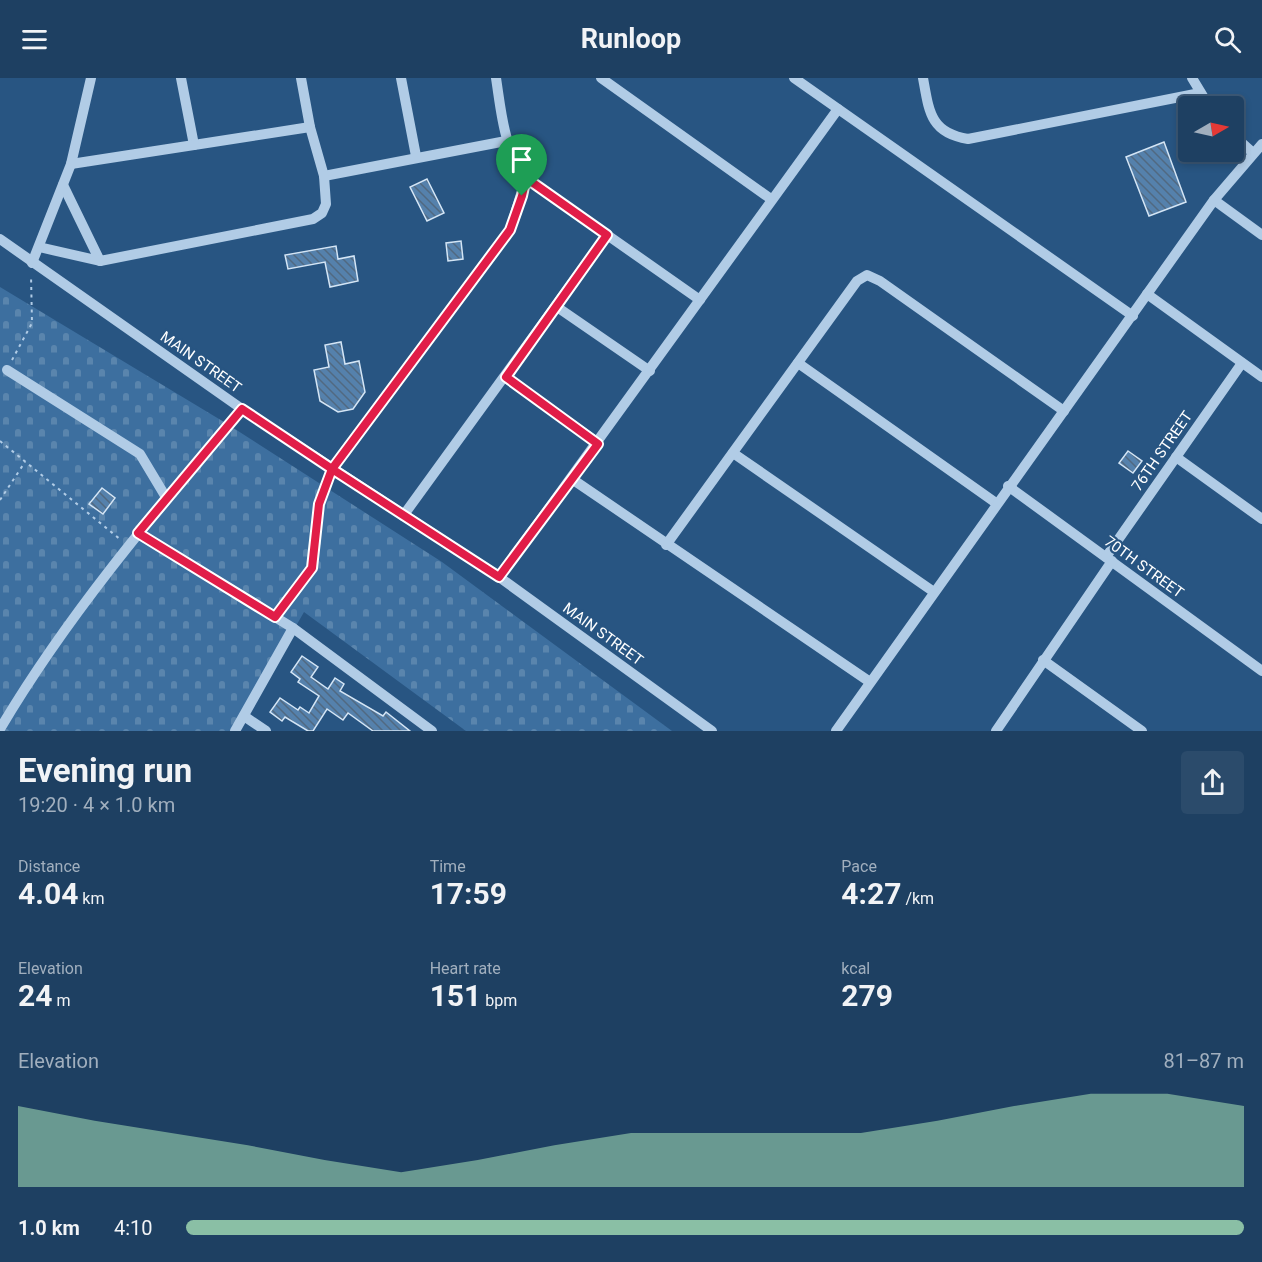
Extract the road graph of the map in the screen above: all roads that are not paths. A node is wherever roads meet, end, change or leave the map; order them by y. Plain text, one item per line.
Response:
1 (91, 78) edge
2 (181, 78) edge
3 (301, 78) edge
4 (401, 78) edge
5 (496, 78) edge
6 (601, 78) edge
7 (794, 78) edge
8 (923, 78) edge
9 (1192, 78) edge
10 (1200, 93) junction
11 (1202, 96) edge
12 (838, 109) junction
13 (310, 126) junction
14 (506, 141) junction
15 (1262, 144) edge
16 (194, 145) junction
17 (1244, 145) edge
18 (1252, 152) junction
19 (416, 156) junction
20 (71, 164) junction
21 (324, 176) junction
22 (526, 178) junction
23 (63, 185) junction
24 (771, 199) junction
25 (1214, 200) junction
26 (607, 235) junction
27 (1262, 235) edge
28 (0, 239) edge
29 (39, 247) junction
30 (100, 261) junction
31 (32, 263) junction
32 (1147, 294) junction
33 (700, 300) junction
34 (557, 307) junction
35 (1133, 316) junction
36 (798, 363) junction
37 (1242, 363) junction
38 (7, 370) road end
39 (650, 371) junction
40 (506, 377) junction
41 (1262, 377) edge
42 (242, 409) junction
43 (1064, 411) junction
44 (598, 444) junction
45 (733, 453) junction
46 (1176, 457) junction
47 (332, 469) junction
48 (572, 479) junction
49 (1008, 486) junction
50 (167, 499) junction
51 (996, 503) junction
52 (404, 516) junction
53 (1262, 519) edge
54 (138, 533) junction
55 (666, 545) junction
56 (1109, 560) junction
57 (499, 577) junction
58 (934, 592) junction
59 (275, 617) junction
60 (293, 628) junction
61 (1043, 660) junction
62 (1262, 671) edge
63 (870, 682) junction
64 (244, 716) junction
65 (0, 729) edge
66 (1135, 729) edge
67 (236, 731) edge
68 (266, 731) edge
69 (432, 731) edge
70 (712, 731) edge
71 (836, 731) edge
72 (996, 731) edge

1 - 20 street
2 - 16 street
3 - 13 street
4 - 19 street
5 - 14 street
6 - 24 street
7 - 12 street
8 - 10 street
9 - 10 street
10 - 11 street
12 - 24 street
12 - 35 street
13 - 16 street
13 - 21 street
14 - 19 street
14 - 22 street
15 - 18 street
16 - 20 street
17 - 18 street
18 - 25 street
19 - 21 street
20 - 23 street
21 - 30 street
22 - 26 street
22 - 47 street
23 - 29 street
23 - 30 street
24 - 33 street
25 - 27 street
25 - 32 street
26 - 33 street
26 - 34 street
28 - 31 street, MAIN STREET
29 - 30 street
29 - 31 street
31 - 42 street, MAIN STREET
32 - 35 street
32 - 37 street
33 - 39 street
34 - 39 street
34 - 40 street
35 - 43 street
36 - 43 street
36 - 45 street
36 - 51 street
37 - 41 street
37 - 46 street, 76TH STREET
38 - 50 street
39 - 44 street
40 - 44 street
40 - 52 street
42 - 47 street, MAIN STREET
42 - 50 street
43 - 49 street
44 - 48 street
45 - 55 street
45 - 58 street
46 - 53 street
46 - 56 street, 76TH STREET
47 - 52 street, MAIN STREET
47 - 59 street
48 - 55 street
48 - 57 street
49 - 51 street
49 - 56 street, 70TH STREET
50 - 54 street
51 - 58 street
52 - 57 street, MAIN STREET
54 - 59 street
54 - 65 street
55 - 63 street
56 - 61 street, 76TH STREET
56 - 62 street, 70TH STREET
57 - 70 street, MAIN STREET
58 - 63 street
59 - 60 street
60 - 64 street
60 - 69 street
61 - 66 street
61 - 72 street, 76TH STREET
63 - 71 street
64 - 67 street
64 - 68 street

